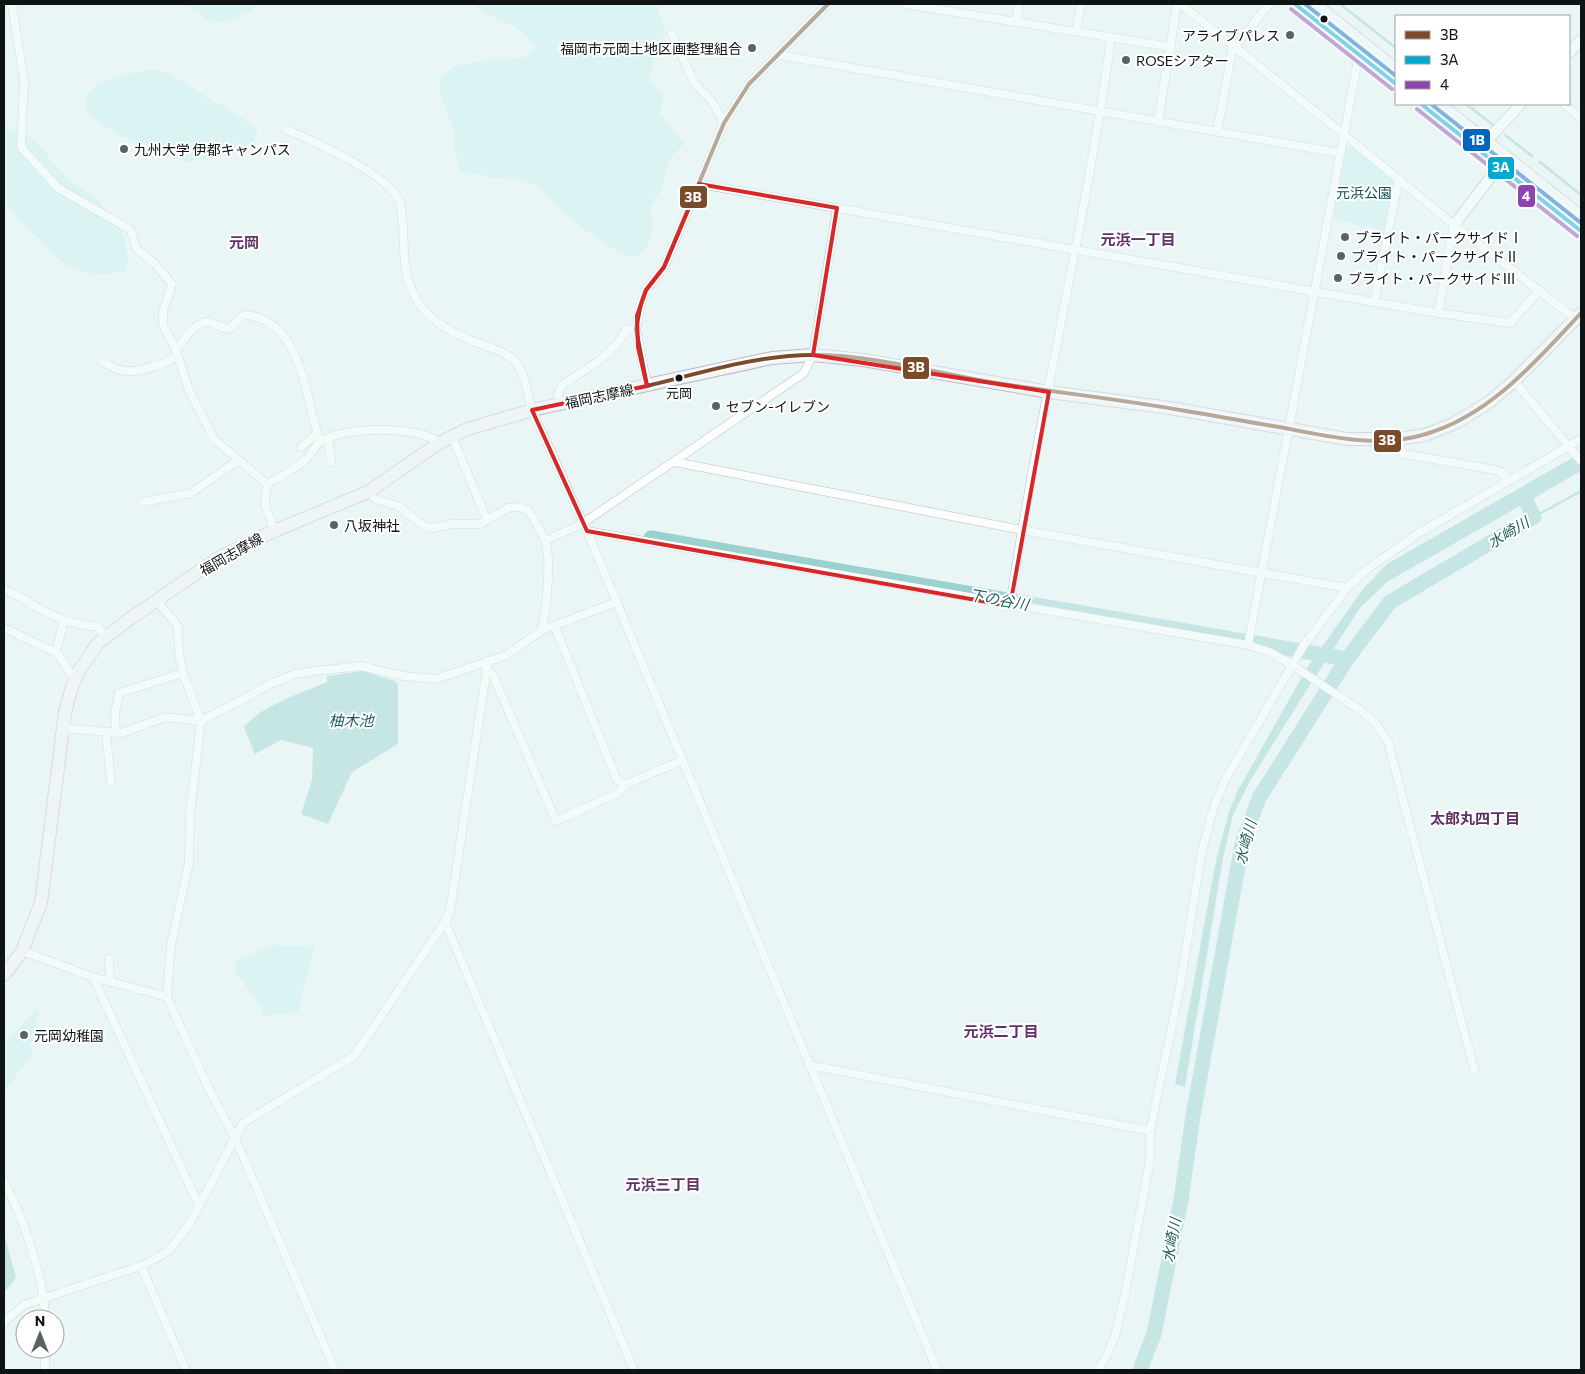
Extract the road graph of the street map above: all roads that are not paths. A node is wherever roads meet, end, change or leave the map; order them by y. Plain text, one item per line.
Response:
1 (12, 4) edge
2 (907, 4) edge
3 (960, 4) edge
4 (1019, 4) edge
5 (1081, 4) edge
6 (1178, 4) edge
7 (1269, 4) edge
8 (1295, 4) edge
9 (1315, 4) edge
10 (823, 5) edge
11 (959, 12) junction
12 (1016, 20) junction
13 (1076, 31) junction
14 (672, 34) dead end
15 (1111, 38) junction
16 (1580, 44) edge
17 (1171, 47) junction
18 (1234, 47) junction
19 (1570, 52) edge
20 (779, 55) junction
21 (1362, 57) junction
22 (1395, 68) edge
23 (1395, 83) edge
24 (1423, 105) edge
25 (1441, 105) edge
26 (1520, 105) edge
27 (1565, 105) edge
28 (1101, 113) junction
29 (1581, 118) edge
30 (1158, 122) junction
31 (724, 123) junction
32 (287, 130) dead end
33 (1217, 132) junction
34 (1343, 134) junction
35 (1483, 145) junction
36 (1339, 153) junction
37 (1500, 165) junction
38 (1399, 179) junction
39 (699, 184) junction
40 (837, 208) junction
41 (1581, 216) edge
42 (1454, 225) junction
43 (1581, 230) edge
44 (1074, 250) junction
45 (1540, 290) junction
46 (1314, 292) junction
47 (1374, 302) junction
48 (1438, 313) junction
49 (1578, 316) edge
50 (636, 329) junction
51 (177, 353) junction
52 (813, 355) junction
53 (103, 362) dead end
54 (1514, 381) junction
55 (647, 386) junction
56 (1049, 392) junction
57 (560, 404) junction
58 (532, 410) junction
59 (1289, 429) junction
60 (452, 436) junction
61 (318, 438) junction
62 (328, 438) junction
63 (1397, 439) junction
64 (1581, 439) edge
65 (439, 443) junction
66 (301, 447) dead end
67 (1568, 447) junction
68 (237, 460) junction
69 (1581, 461) edge
70 (331, 462) dead end
71 (675, 462) junction
72 (1509, 481) junction
73 (266, 484) junction
74 (368, 492) junction
75 (144, 502) dead end
76 (487, 520) junction
77 (583, 523) junction
78 (274, 530) junction
79 (587, 530) junction
80 (1022, 530) junction
81 (545, 541) junction
82 (1262, 574) junction
83 (1347, 588) junction
84 (4, 589) edge
85 (157, 601) junction
86 (617, 602) junction
87 (1010, 606) junction
88 (64, 621) junction
89 (555, 627) junction
90 (4, 628) edge
91 (542, 630) junction
92 (106, 636) junction
93 (1248, 642) junction
94 (56, 651) junction
95 (488, 661) junction
96 (1294, 666) junction
97 (486, 670) junction
98 (183, 673) junction
99 (75, 680) junction
100 (201, 721) junction
101 (63, 728) junction
102 (106, 732) junction
103 (116, 733) junction
104 (682, 761) junction
105 (110, 782) dead end
106 (626, 784) junction
107 (445, 922) junction
108 (22, 951) junction
109 (109, 959) dead end
110 (4, 975) edge
111 (93, 977) junction
112 (110, 982) junction
113 (167, 997) junction
114 (809, 1067) junction
115 (1474, 1069) dead end
116 (1150, 1131) junction
117 (235, 1138) junction
118 (4, 1182) edge
119 (199, 1206) junction
120 (141, 1266) junction
121 (45, 1297) junction
122 (45, 1309) edge
123 (4, 1322) edge
124 (186, 1370) edge
125 (335, 1370) edge
126 (634, 1370) edge
127 (936, 1370) edge
128 (1098, 1370) edge

1 - 51 street
2 - 11 street
3 - 11 street
4 - 12 street
5 - 13 street
6 - 17 street
6 - 18 street
7 - 18 street
8 - 21 main road
9 - 22 main road
10 - 20 street
11 - 12 street
12 - 13 street
13 - 15 street
14 - 31 street
15 - 17 street
15 - 28 street
16 - 19 street
17 - 30 street
18 - 33 street
18 - 34 street
20 - 28 street
20 - 31 street
21 - 23 main road
21 - 34 street
24 - 35 main road
25 - 35 main road
26 - 35 street
27 - 29 street
28 - 30 street
28 - 44 street
30 - 33 street
31 - 39 street
32 - 58 street
33 - 36 street
34 - 36 street
34 - 38 street
35 - 37 main road
35 - 41 main road
36 - 46 street
37 - 42 street
37 - 43 main road
38 - 42 street
38 - 47 street
39 - 40 street
39 - 50 street
40 - 44 street
40 - 52 street
42 - 45 street
42 - 48 street
44 - 46 street
44 - 56 street
45 - 48 street
45 - 49 street
46 - 47 street
46 - 59 street
47 - 48 street
49 - 54 main road, 福岡志摩線
50 - 55 street
50 - 57 street
51 - 53 street
51 - 61 street
51 - 68 street
52 - 55 main road, 福岡志摩線
52 - 56 main road, 福岡志摩線
52 - 71 street
54 - 63 main road, 福岡志摩線
54 - 67 street
55 - 57 main road, 福岡志摩線
56 - 59 main road, 福岡志摩線
56 - 80 street
57 - 58 main road, 福岡志摩線
58 - 60 main road, 福岡志摩線
58 - 77 street
59 - 63 main road, 福岡志摩線
59 - 82 street
60 - 65 main road, 福岡志摩線
60 - 76 street
61 - 62 street
61 - 66 street
61 - 73 street
62 - 65 street
62 - 70 street
63 - 72 street
64 - 67 street
65 - 74 main road, 福岡志摩線
67 - 69 street
67 - 72 street
68 - 73 street
68 - 75 street
71 - 77 street
71 - 80 street
72 - 83 street
73 - 78 street
74 - 76 street
74 - 78 main road, 福岡志摩線
76 - 81 street
77 - 79 street
77 - 81 street
78 - 85 main road, 福岡志摩線
79 - 86 street
79 - 87 street
80 - 82 street
80 - 87 street
81 - 91 street
82 - 83 street
82 - 93 street
83 - 96 street
84 - 88 street
85 - 92 main road, 福岡志摩線
85 - 98 street
86 - 89 street
86 - 104 street
87 - 93 street
88 - 92 street
88 - 94 street
89 - 91 street
89 - 106 street
90 - 94 street
91 - 95 street
92 - 99 main road, 福岡志摩線
93 - 96 street
94 - 99 street
95 - 97 street
95 - 100 street
96 - 115 street
96 - 116 street
97 - 106 street
97 - 107 street
98 - 100 street
98 - 103 street
99 - 101 main road, 福岡志摩線
100 - 103 street
100 - 113 street
101 - 102 street
101 - 108 main road, 福岡志摩線
102 - 103 street
102 - 105 street
104 - 106 street
104 - 114 street
107 - 117 street
107 - 126 street
108 - 110 main road, 福岡志摩線
108 - 111 street
109 - 112 street
111 - 112 street
111 - 119 street
112 - 113 street
113 - 117 street
114 - 116 street
114 - 127 street
116 - 128 street
117 - 119 street
117 - 125 street
118 - 121 street
119 - 120 street
120 - 121 street
120 - 124 street
121 - 122 street
121 - 123 street

